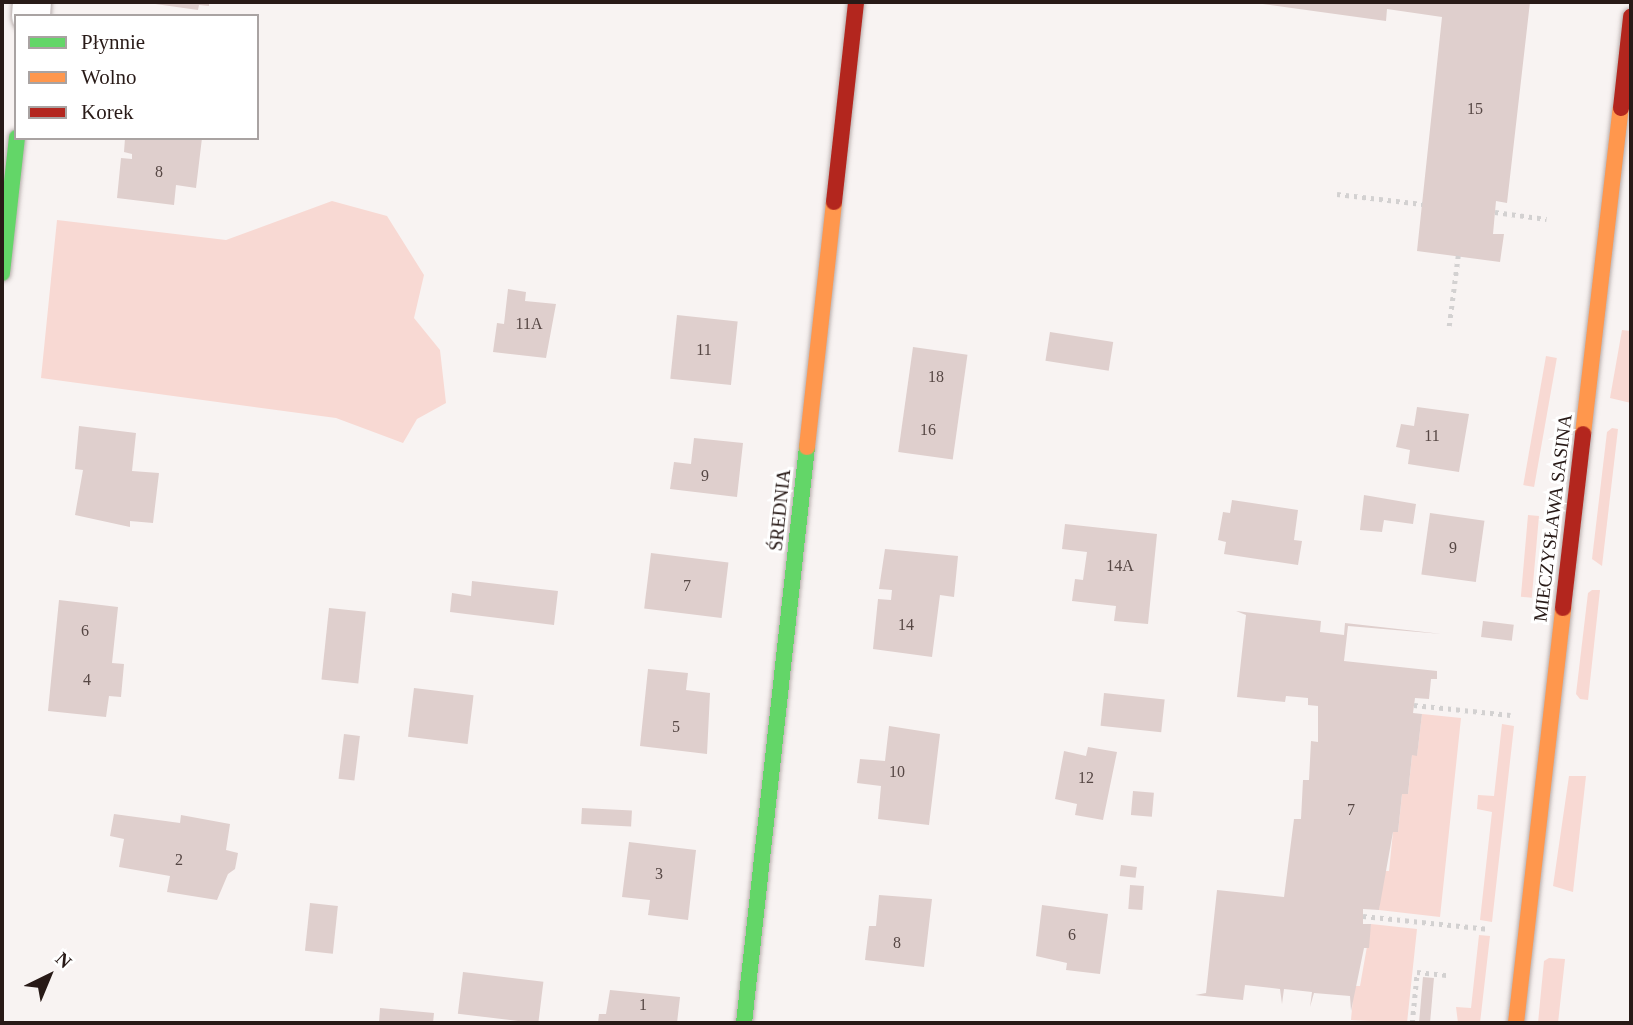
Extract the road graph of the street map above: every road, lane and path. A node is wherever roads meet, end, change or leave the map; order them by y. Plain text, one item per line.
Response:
1 (856, 2) edge
2 (1631, 17) edge
3 (17, 140) edge
4 (1337, 194) dead end
5 (1422, 204) dead end
6 (1495, 212) dead end
7 (1548, 219) dead end
8 (1458, 256) dead end
9 (2, 272) edge
10 (1449, 326) dead end
11 (1414, 705) dead end
12 (1521, 716) dead end
13 (1363, 916) dead end
14 (1497, 930) dead end
15 (1447, 975) dead end
16 (744, 1023) edge
17 (1412, 1023) edge
18 (1516, 1023) edge

1 - 16 street, ŚREDNIA
2 - 18 street, MIECZYSŁAWA SASINA
3 - 9 street
4 - 5 path
6 - 7 path
8 - 10 path
11 - 12 path
13 - 14 path
15 - 17 path

